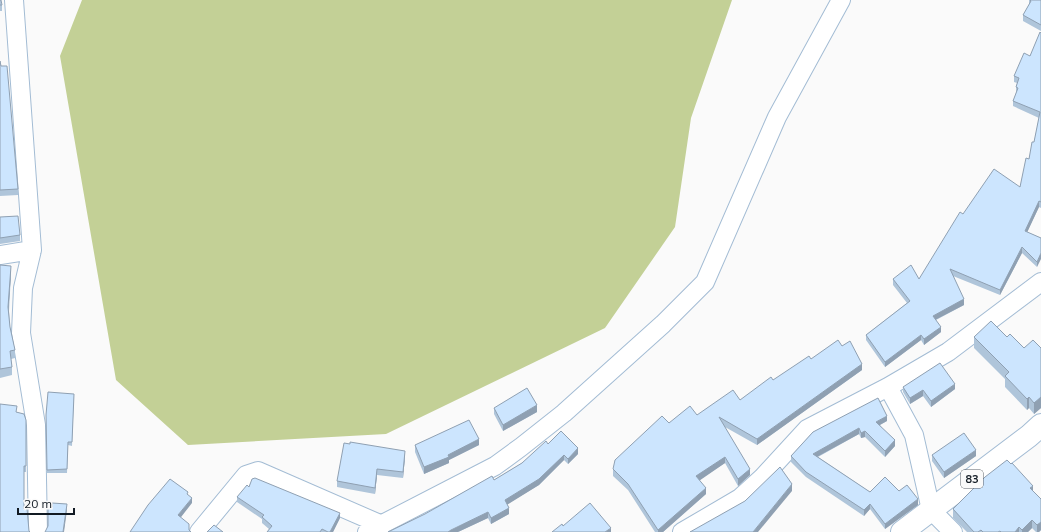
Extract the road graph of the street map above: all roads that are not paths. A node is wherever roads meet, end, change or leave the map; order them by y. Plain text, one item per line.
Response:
1 (14, 0) edge
2 (841, 0) edge
3 (32, 250) junction
4 (0, 255) edge
5 (1041, 282) edge
6 (888, 386) junction
7 (1041, 425) edge
8 (931, 510) junction
9 (374, 528) edge
10 (38, 532) edge
11 (199, 532) edge
12 (682, 532) edge
13 (902, 532) edge
14 (953, 532) edge

1 - 3 street
2 - 9 street
3 - 4 street
3 - 10 street
5 - 6 street
6 - 8 street
6 - 12 street
7 - 8 main road, 83
8 - 13 main road, 83
8 - 14 street
9 - 11 street

